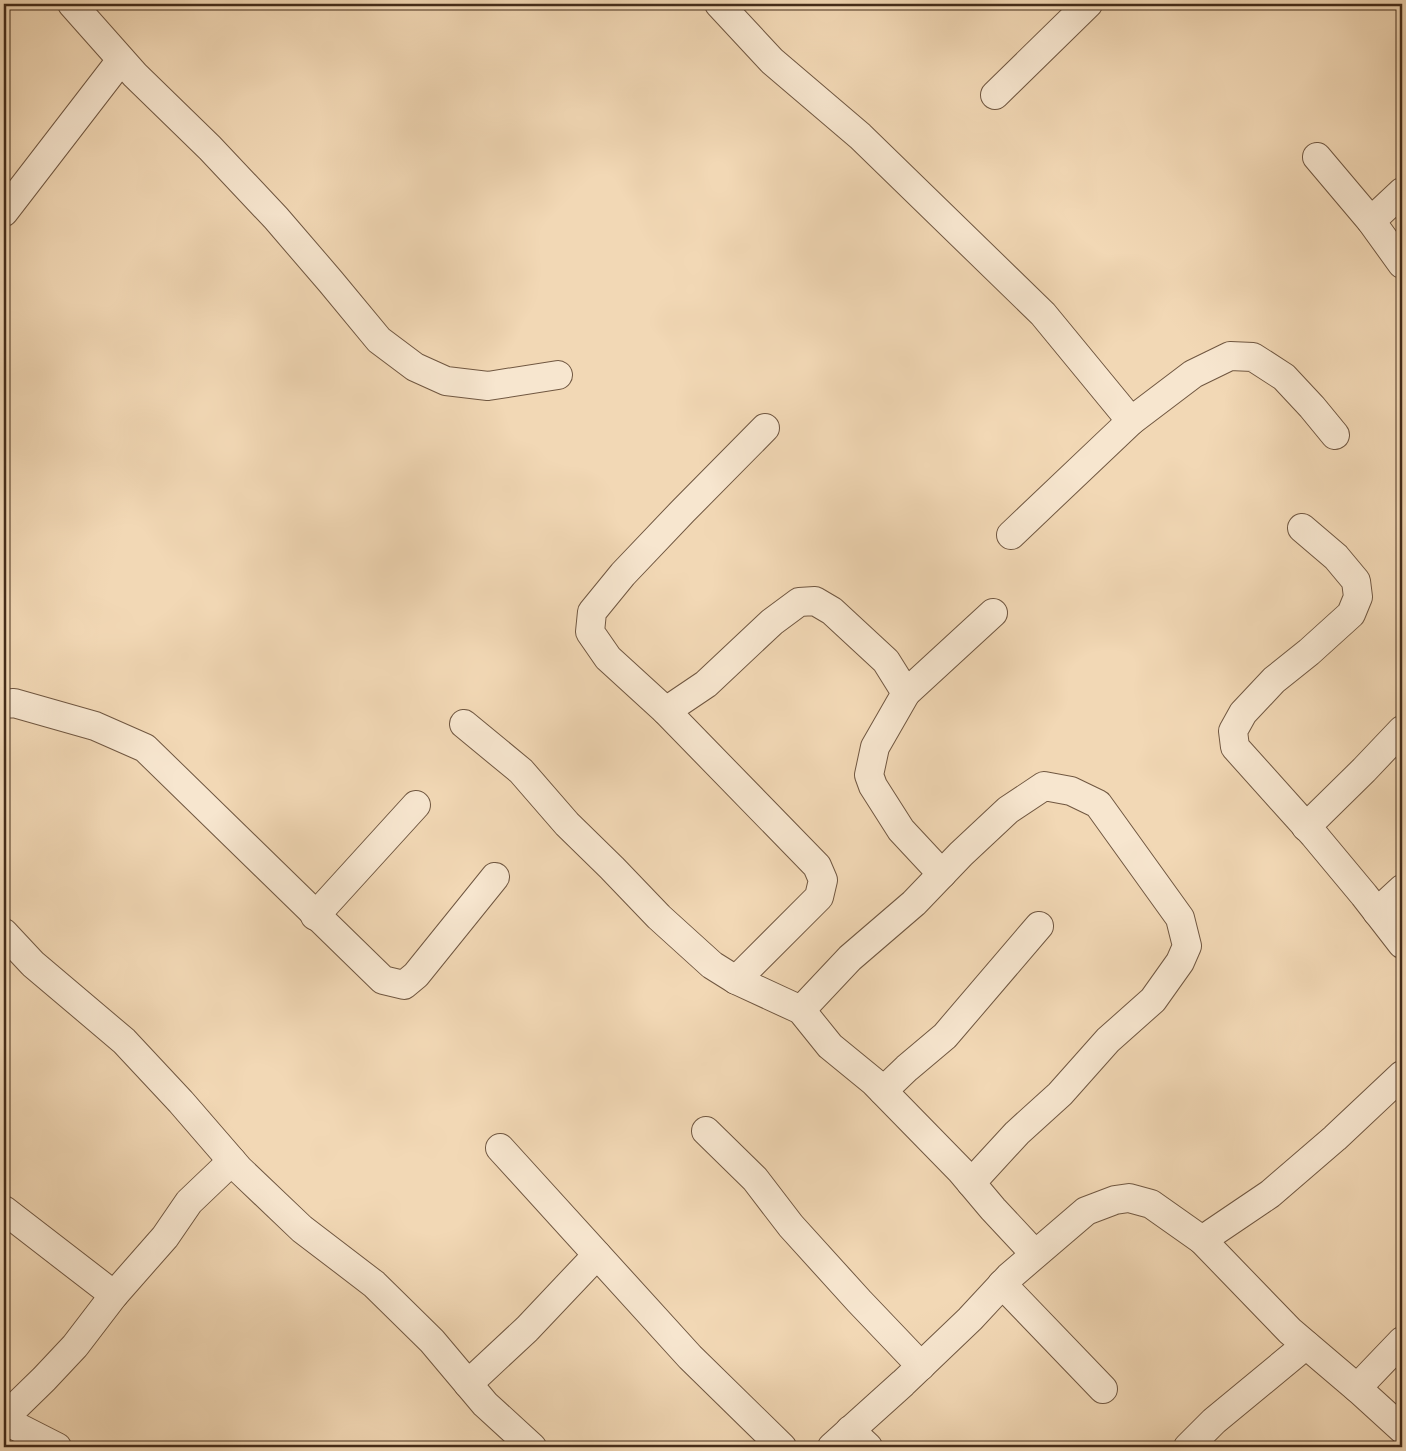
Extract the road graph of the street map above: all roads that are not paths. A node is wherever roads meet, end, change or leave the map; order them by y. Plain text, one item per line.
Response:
1 (72, 4) edge
2 (719, 4) edge
3 (1088, 4) edge
4 (121, 60) junction
5 (995, 96) dead end
6 (1317, 157) dead end
7 (1402, 192) edge
8 (4, 212) edge
9 (1371, 222) junction
10 (1402, 264) edge
11 (558, 375) dead end
12 (1131, 421) junction
13 (766, 428) dead end
14 (1335, 434) dead end
15 (1302, 528) dead end
16 (1011, 535) dead end
17 (993, 613) dead end
18 (906, 693) junction
19 (4, 704) edge
20 (666, 711) junction
21 (464, 724) dead end
22 (1402, 730) edge
23 (416, 805) dead end
24 (1306, 827) junction
25 (942, 874) junction
26 (495, 877) dead end
27 (1402, 890) edge
28 (1377, 912) junction
29 (315, 916) junction
30 (1039, 926) dead end
31 (4, 933) edge
32 (1402, 944) edge
33 (736, 980) junction
34 (801, 1010) junction
35 (1402, 1075) edge
36 (883, 1091) junction
37 (706, 1131) dead end
38 (500, 1148) dead end
39 (232, 1161) junction
40 (971, 1183) junction
41 (4, 1210) edge
42 (1202, 1240) junction
43 (1035, 1254) junction
44 (597, 1255) junction
45 (1002, 1284) junction
46 (114, 1295) junction
47 (1402, 1341) edge
48 (1306, 1346) junction
49 (921, 1366) junction
50 (468, 1384) junction
51 (1357, 1388) junction
52 (1103, 1390) dead end
53 (4, 1419) edge
54 (1402, 1430) edge
55 (850, 1442) edge
56 (57, 1447) edge
57 (532, 1447) edge
58 (782, 1447) edge
59 (1188, 1447) edge

1 - 4 street
2 - 12 street
3 - 5 street
4 - 8 street
4 - 11 street
6 - 9 street
7 - 9 street
9 - 10 street
12 - 14 street
12 - 16 street
13 - 20 street
15 - 24 street
17 - 18 street
18 - 20 street
18 - 25 street
19 - 29 street
20 - 33 street
21 - 33 street
22 - 24 street
23 - 29 street
24 - 28 street
25 - 34 street
25 - 40 street
26 - 29 street
27 - 28 street
28 - 32 street
30 - 36 street
31 - 39 street
33 - 34 street
34 - 36 street
35 - 42 street
36 - 40 street
37 - 49 street
38 - 44 street
39 - 46 street
39 - 50 street
40 - 43 street
41 - 46 street
42 - 43 street
42 - 48 street
43 - 45 street
44 - 50 street
44 - 58 street
45 - 49 street
45 - 52 street
46 - 53 street
47 - 51 street
48 - 51 street
48 - 59 street
49 - 55 street
50 - 57 street
51 - 54 street
53 - 56 street

